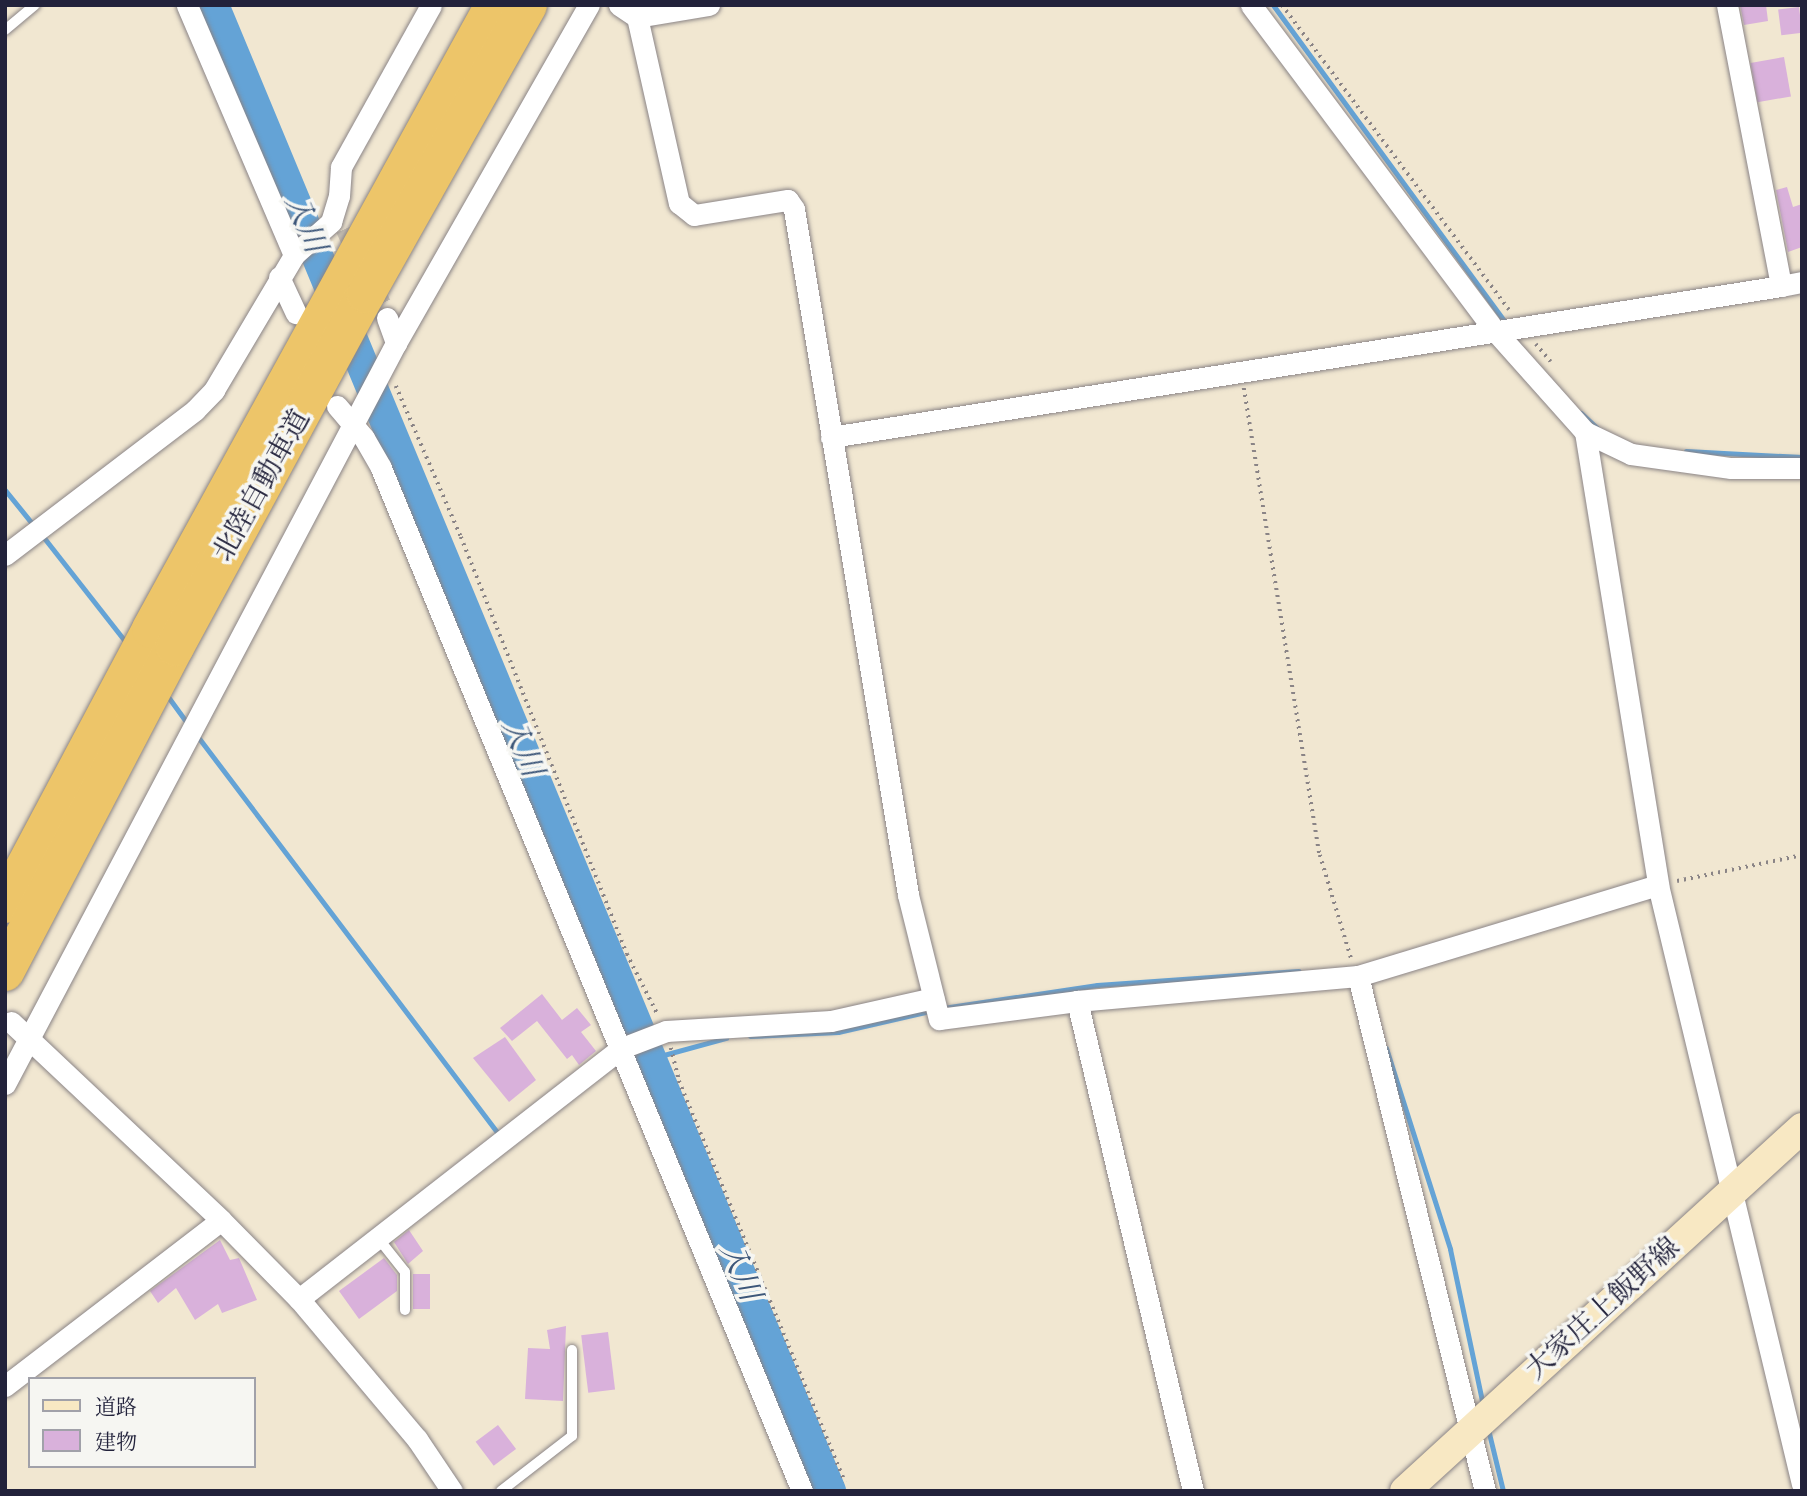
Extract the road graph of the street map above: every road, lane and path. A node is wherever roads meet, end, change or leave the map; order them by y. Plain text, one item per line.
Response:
1 (35, 5) edge
2 (187, 5) edge
3 (431, 5) edge
4 (494, 5) edge
5 (528, 5) edge
6 (589, 5) edge
7 (709, 5) edge
8 (1251, 5) edge
9 (1282, 5) edge
10 (1727, 5) edge
11 (628, 11) edge
12 (5, 30) edge
13 (294, 255) junction
14 (279, 277) junction
15 (1791, 284) edge
16 (367, 292) junction
17 (304, 323) junction
18 (1520, 326) junction
19 (1496, 331) junction
20 (396, 343) junction
21 (1553, 365) dead end
22 (385, 366) junction
23 (1241, 372) junction
24 (337, 405) dead end
25 (357, 418) junction
26 (1585, 432) junction
27 (831, 437) junction
28 (1802, 468) edge
29 (5, 555) edge
30 (1802, 855) edge
31 (1658, 885) junction
32 (5, 904) edge
33 (5, 972) edge
34 (1358, 976) junction
35 (933, 999) junction
36 (1077, 1001) junction
37 (11, 1022) dead end
38 (663, 1032) junction
39 (28, 1037) junction
40 (622, 1048) junction
41 (5, 1084) edge
42 (1802, 1128) edge
43 (1733, 1191) junction
44 (221, 1220) junction
45 (378, 1238) junction
46 (299, 1300) junction
47 (405, 1310) dead end
48 (572, 1350) dead end
49 (5, 1386) edge
50 (1469, 1432) junction
51 (845, 1482) dead end
52 (1802, 1484) edge
53 (452, 1491) edge
54 (501, 1491) edge
55 (802, 1491) edge
56 (1193, 1491) edge
57 (1405, 1491) edge
58 (1485, 1491) edge

1 - 12 lane
2 - 13 street
3 - 13 street
4 - 16 highway, 北陸自動車道
5 - 16 highway, 北陸自動車道
6 - 20 street
7 - 11 street
8 - 19 street
9 - 18 path
10 - 15 street
11 - 27 street
13 - 14 street
14 - 17 street
14 - 29 street
15 - 18 street
16 - 17 highway, 北陸自動車道
16 - 20 street
16 - 33 highway, 北陸自動車道
17 - 32 highway, 北陸自動車道
18 - 19 street
18 - 21 path
19 - 23 street
19 - 26 street
20 - 22 street
22 - 25 street
22 - 38 path
23 - 27 street
23 - 34 path
24 - 25 street
25 - 39 street
25 - 40 street
26 - 28 street
26 - 31 street
27 - 35 street
30 - 31 path
31 - 34 street
31 - 43 street
34 - 36 street
34 - 50 street
35 - 36 street
35 - 38 street
36 - 56 street
37 - 39 street
38 - 40 street
38 - 51 path
39 - 41 street
39 - 44 street
40 - 45 street
40 - 55 street
42 - 43 main road, 大家庄上飯野線
43 - 50 main road, 大家庄上飯野線
43 - 52 street
44 - 46 street
44 - 49 street
45 - 46 street
45 - 47 lane
46 - 53 street
48 - 54 lane
50 - 57 main road, 大家庄上飯野線
50 - 58 street

